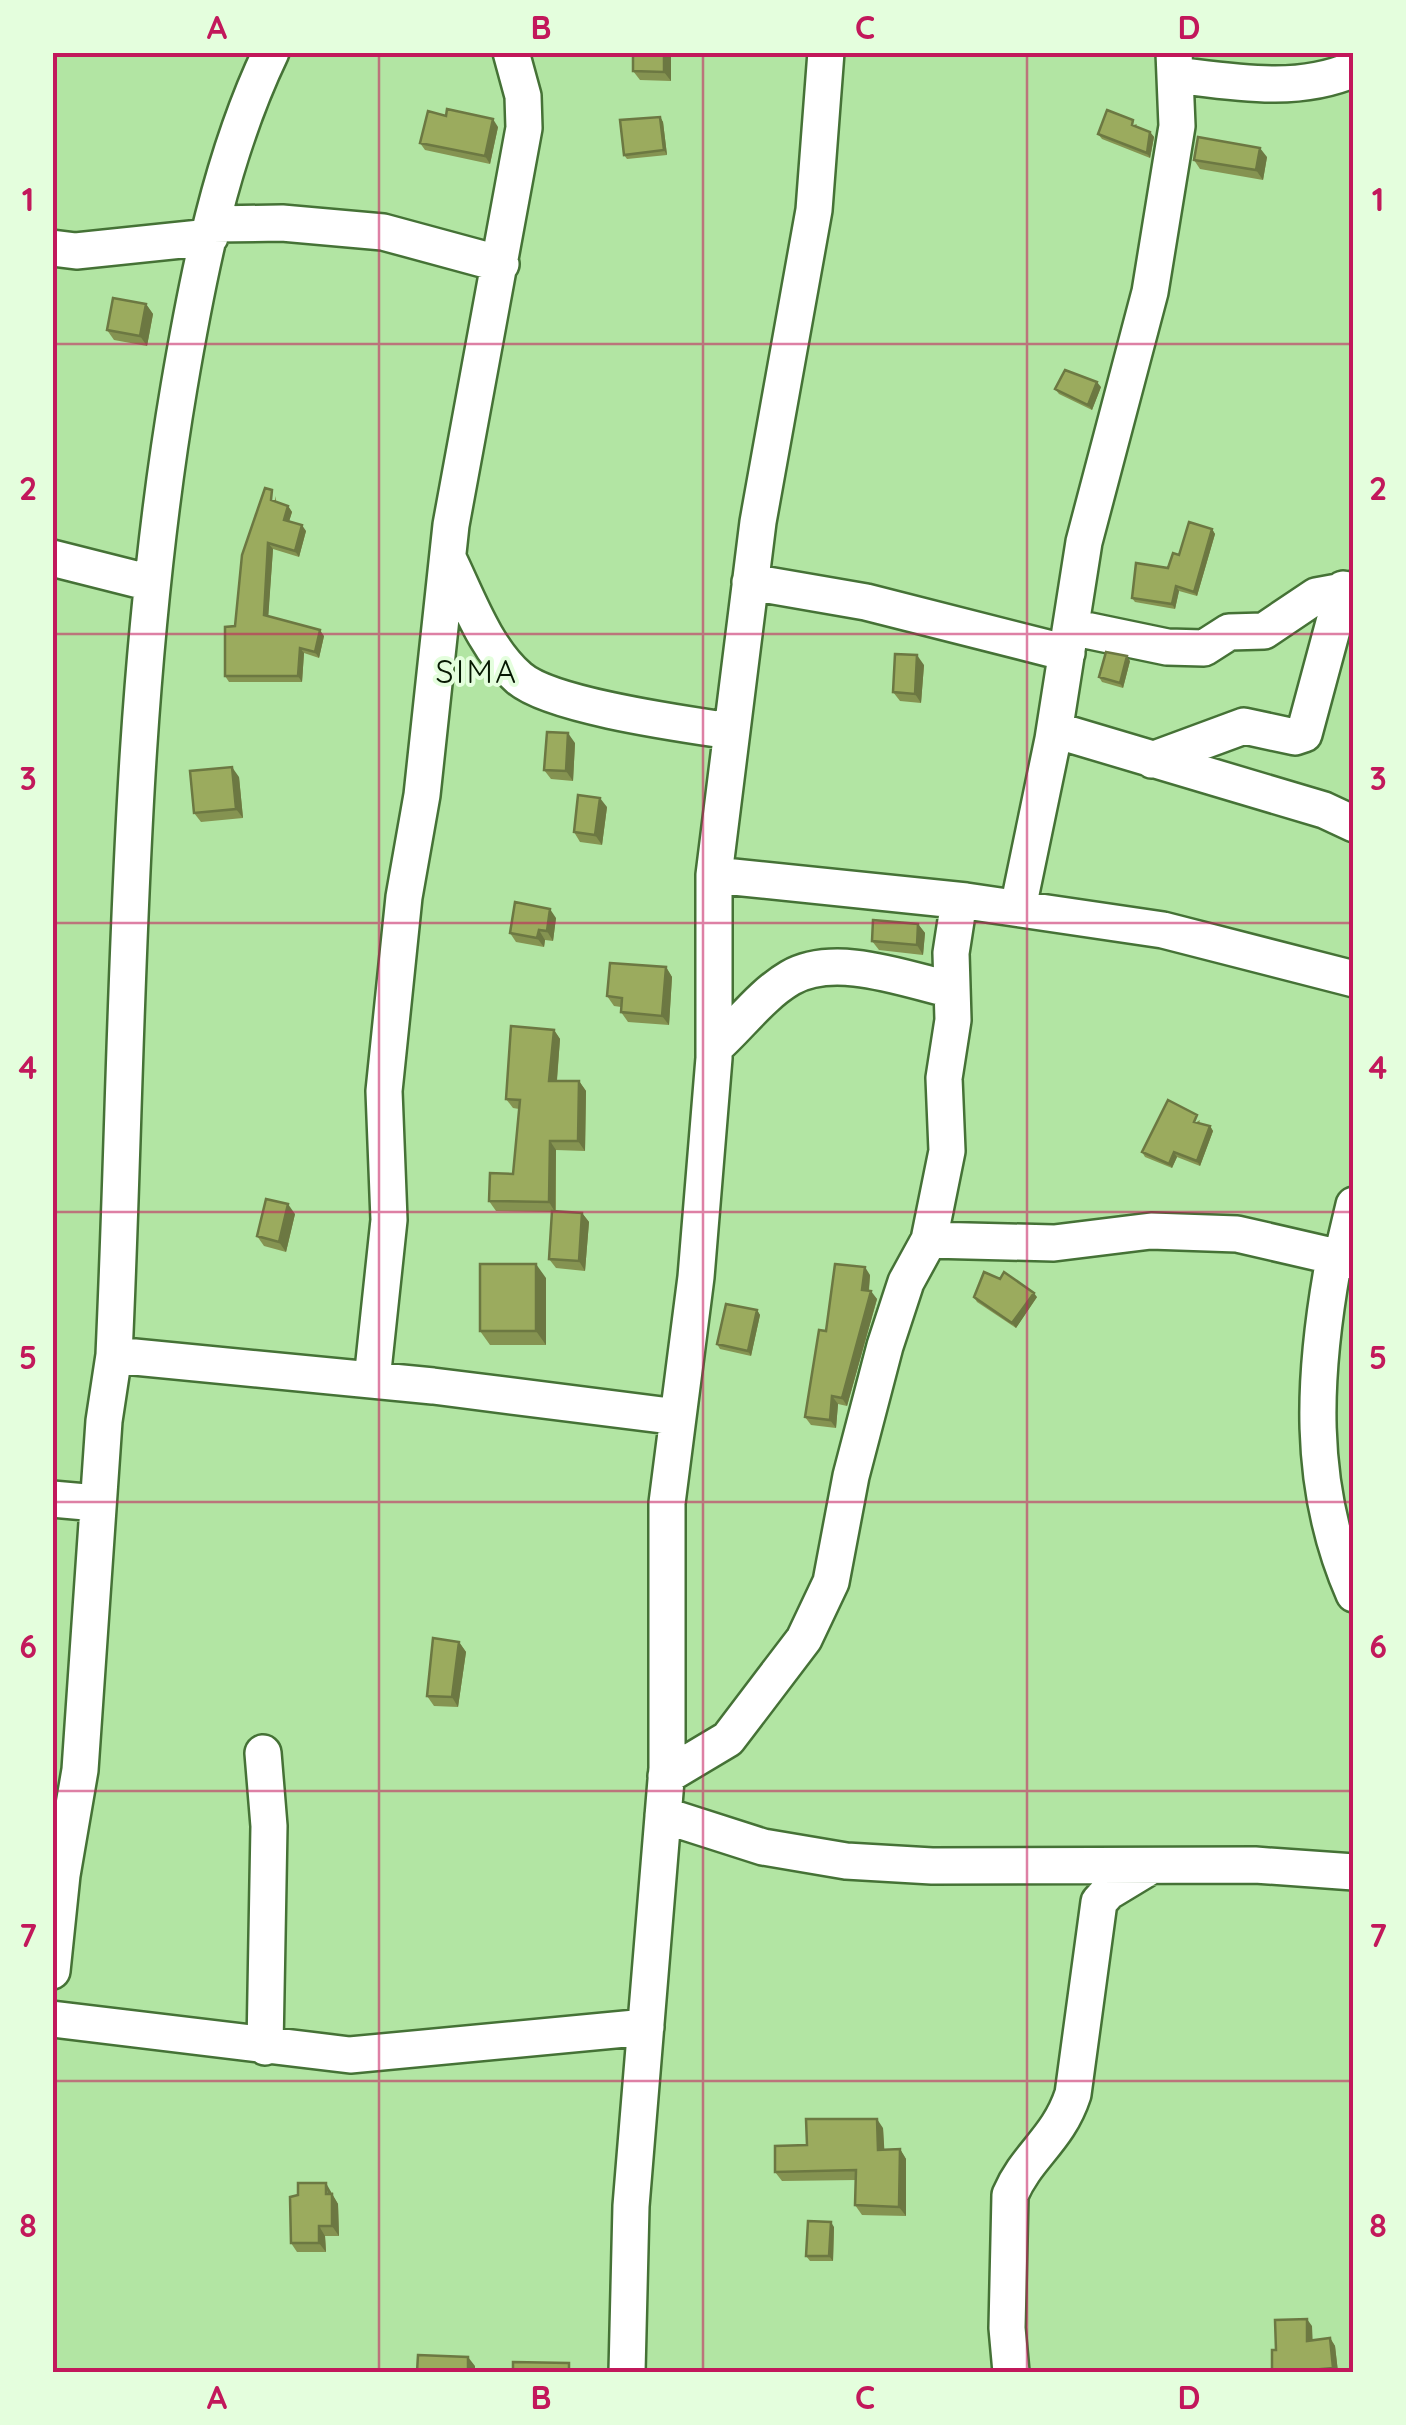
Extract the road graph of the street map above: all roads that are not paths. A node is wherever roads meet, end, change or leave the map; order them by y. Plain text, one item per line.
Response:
1 (271, 52) edge
2 (511, 52) edge
3 (826, 52) edge
4 (1174, 64) edge
5 (1354, 69) edge
6 (212, 230) junction
7 (52, 248) edge
8 (500, 264) junction
9 (448, 557) junction
10 (52, 558) edge
11 (750, 582) junction
12 (151, 584) junction
13 (1348, 589) edge
14 (1069, 640) junction
15 (730, 730) junction
16 (1054, 730) junction
17 (1152, 760) junction
18 (1354, 824) edge
19 (714, 876) junction
20 (959, 901) junction
21 (1018, 908) junction
22 (1354, 979) edge
23 (952, 990) junction
24 (714, 1048) junction
25 (1354, 1205) edge
26 (929, 1240) junction
27 (1343, 1260) edge
28 (114, 1354) junction
29 (372, 1380) junction
30 (678, 1417) junction
31 (52, 1500) edge
32 (98, 1502) junction
33 (1354, 1594) edge
34 (263, 1753) dead end
35 (666, 1776) junction
36 (663, 1815) junction
37 (1156, 1863) junction
38 (1354, 1872) edge
39 (52, 1971) edge
40 (52, 2019) edge
41 (646, 2027) junction
42 (265, 2047) junction
43 (627, 2372) edge
44 (1011, 2372) edge

1 - 6 street
2 - 8 street
3 - 11 street
4 - 5 street
4 - 14 street
6 - 7 street
6 - 8 street
6 - 12 street
8 - 9 street
9 - 15 street
9 - 29 street
10 - 12 street
11 - 14 street
11 - 15 street
12 - 28 street
13 - 14 street
13 - 17 street
14 - 16 street
15 - 19 street
16 - 17 street
16 - 21 street
17 - 18 street
19 - 20 street
19 - 24 street
20 - 21 street
20 - 23 street
21 - 22 street
23 - 24 street
23 - 26 street
24 - 30 street
25 - 27 street
26 - 27 street
26 - 35 street
27 - 33 street
28 - 29 street
28 - 32 street
29 - 30 street
30 - 35 street
31 - 32 street
32 - 39 street
34 - 42 street
35 - 36 street
36 - 37 street
36 - 41 street
37 - 38 street
37 - 44 street
40 - 42 street
41 - 42 street
41 - 43 street

